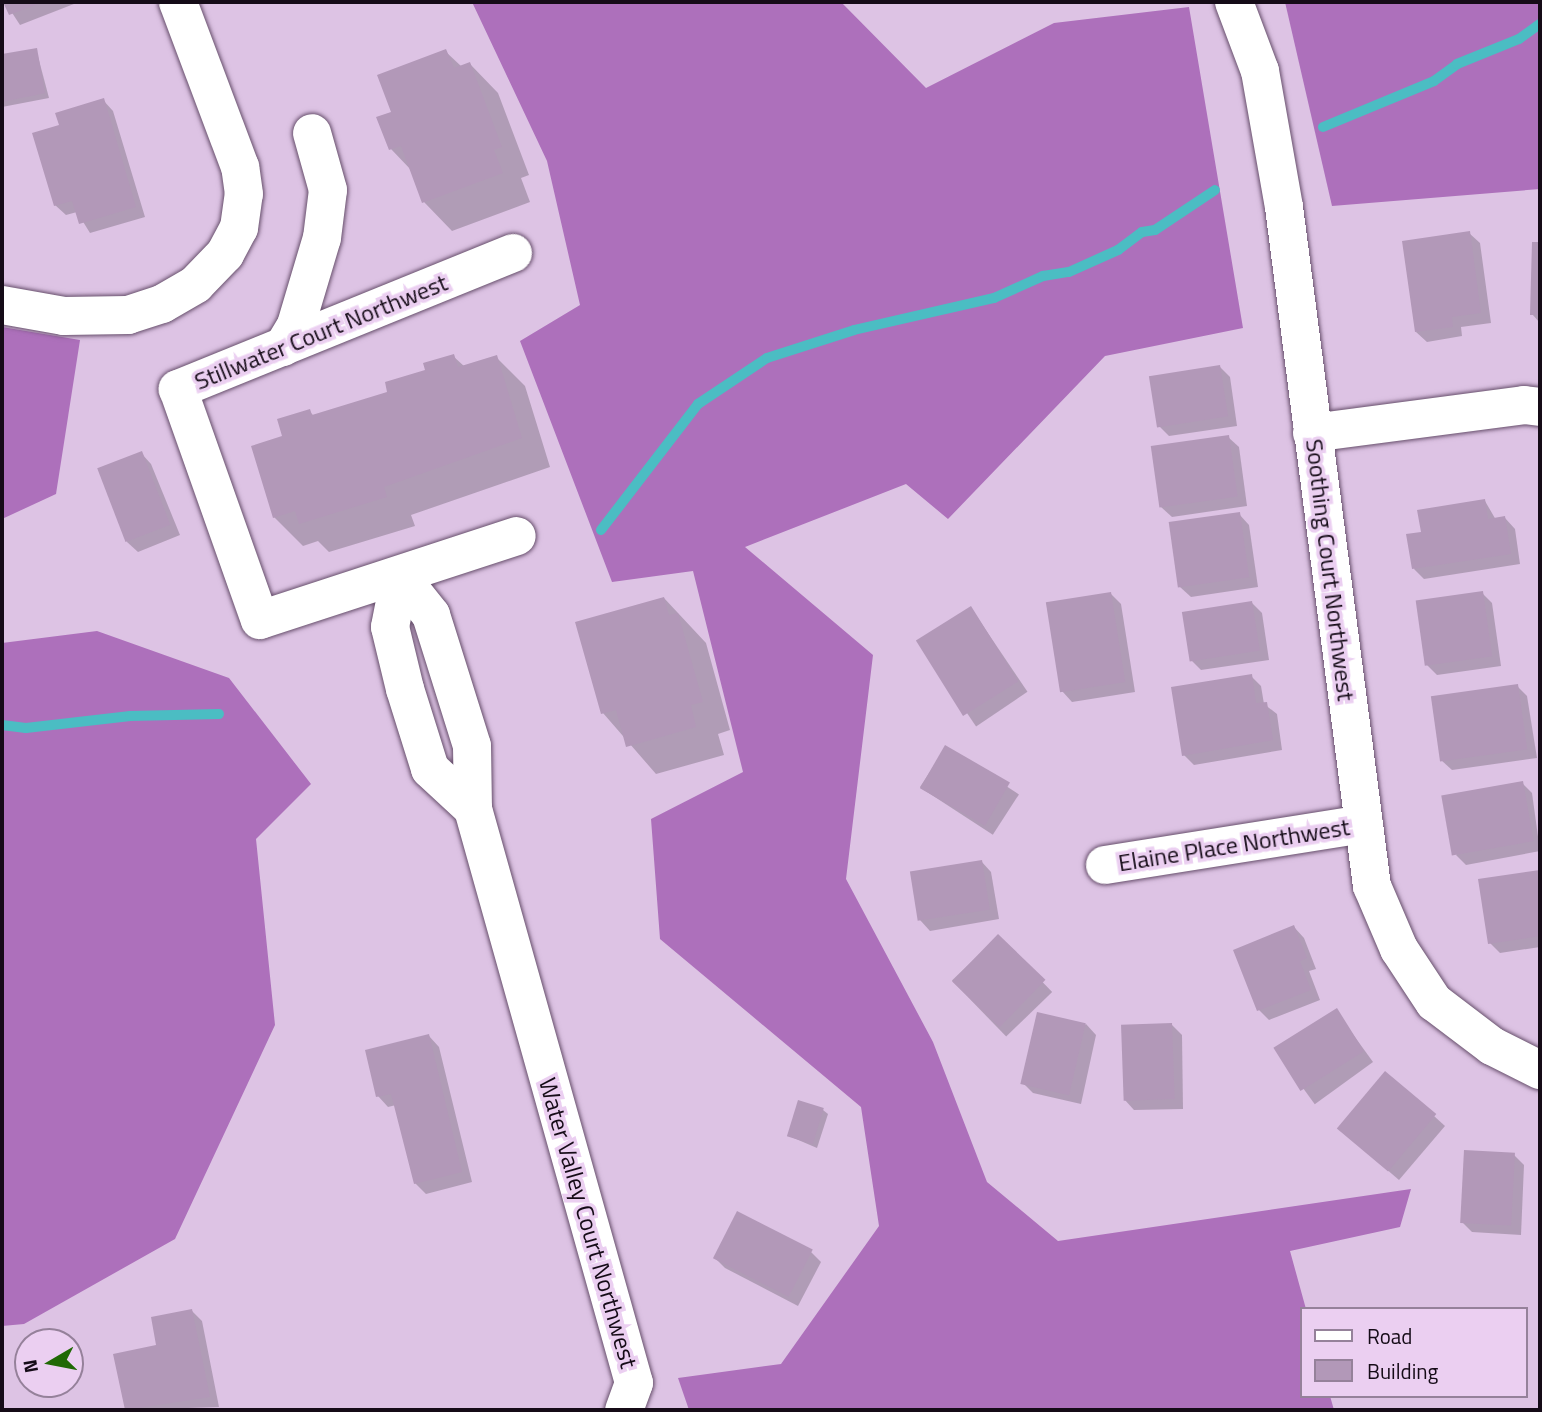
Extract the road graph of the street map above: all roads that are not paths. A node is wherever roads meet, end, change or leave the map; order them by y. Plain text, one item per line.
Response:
1 (178, 2) edge
2 (1234, 2) edge
3 (312, 133) dead end
4 (513, 253) dead end
5 (2, 305) edge
6 (283, 347) junction
7 (1540, 407) edge
8 (1312, 433) junction
9 (517, 536) dead end
10 (400, 576) junction
11 (1364, 824) junction
12 (1105, 865) dead end
13 (1540, 1070) edge
14 (624, 1410) edge

1 - 5 street
2 - 8 street, Soothing Court Northwest
3 - 6 street
4 - 6 street, Stillwater Court Northwest
6 - 10 street, Stillwater Court Northwest
7 - 8 street
8 - 11 street, Soothing Court Northwest
9 - 10 street, Stillwater Court Northwest
10 - 14 street, Water Valley Court Northwest
11 - 12 street, Elaine Place Northwest
11 - 13 street, Soothing Court Northwest

